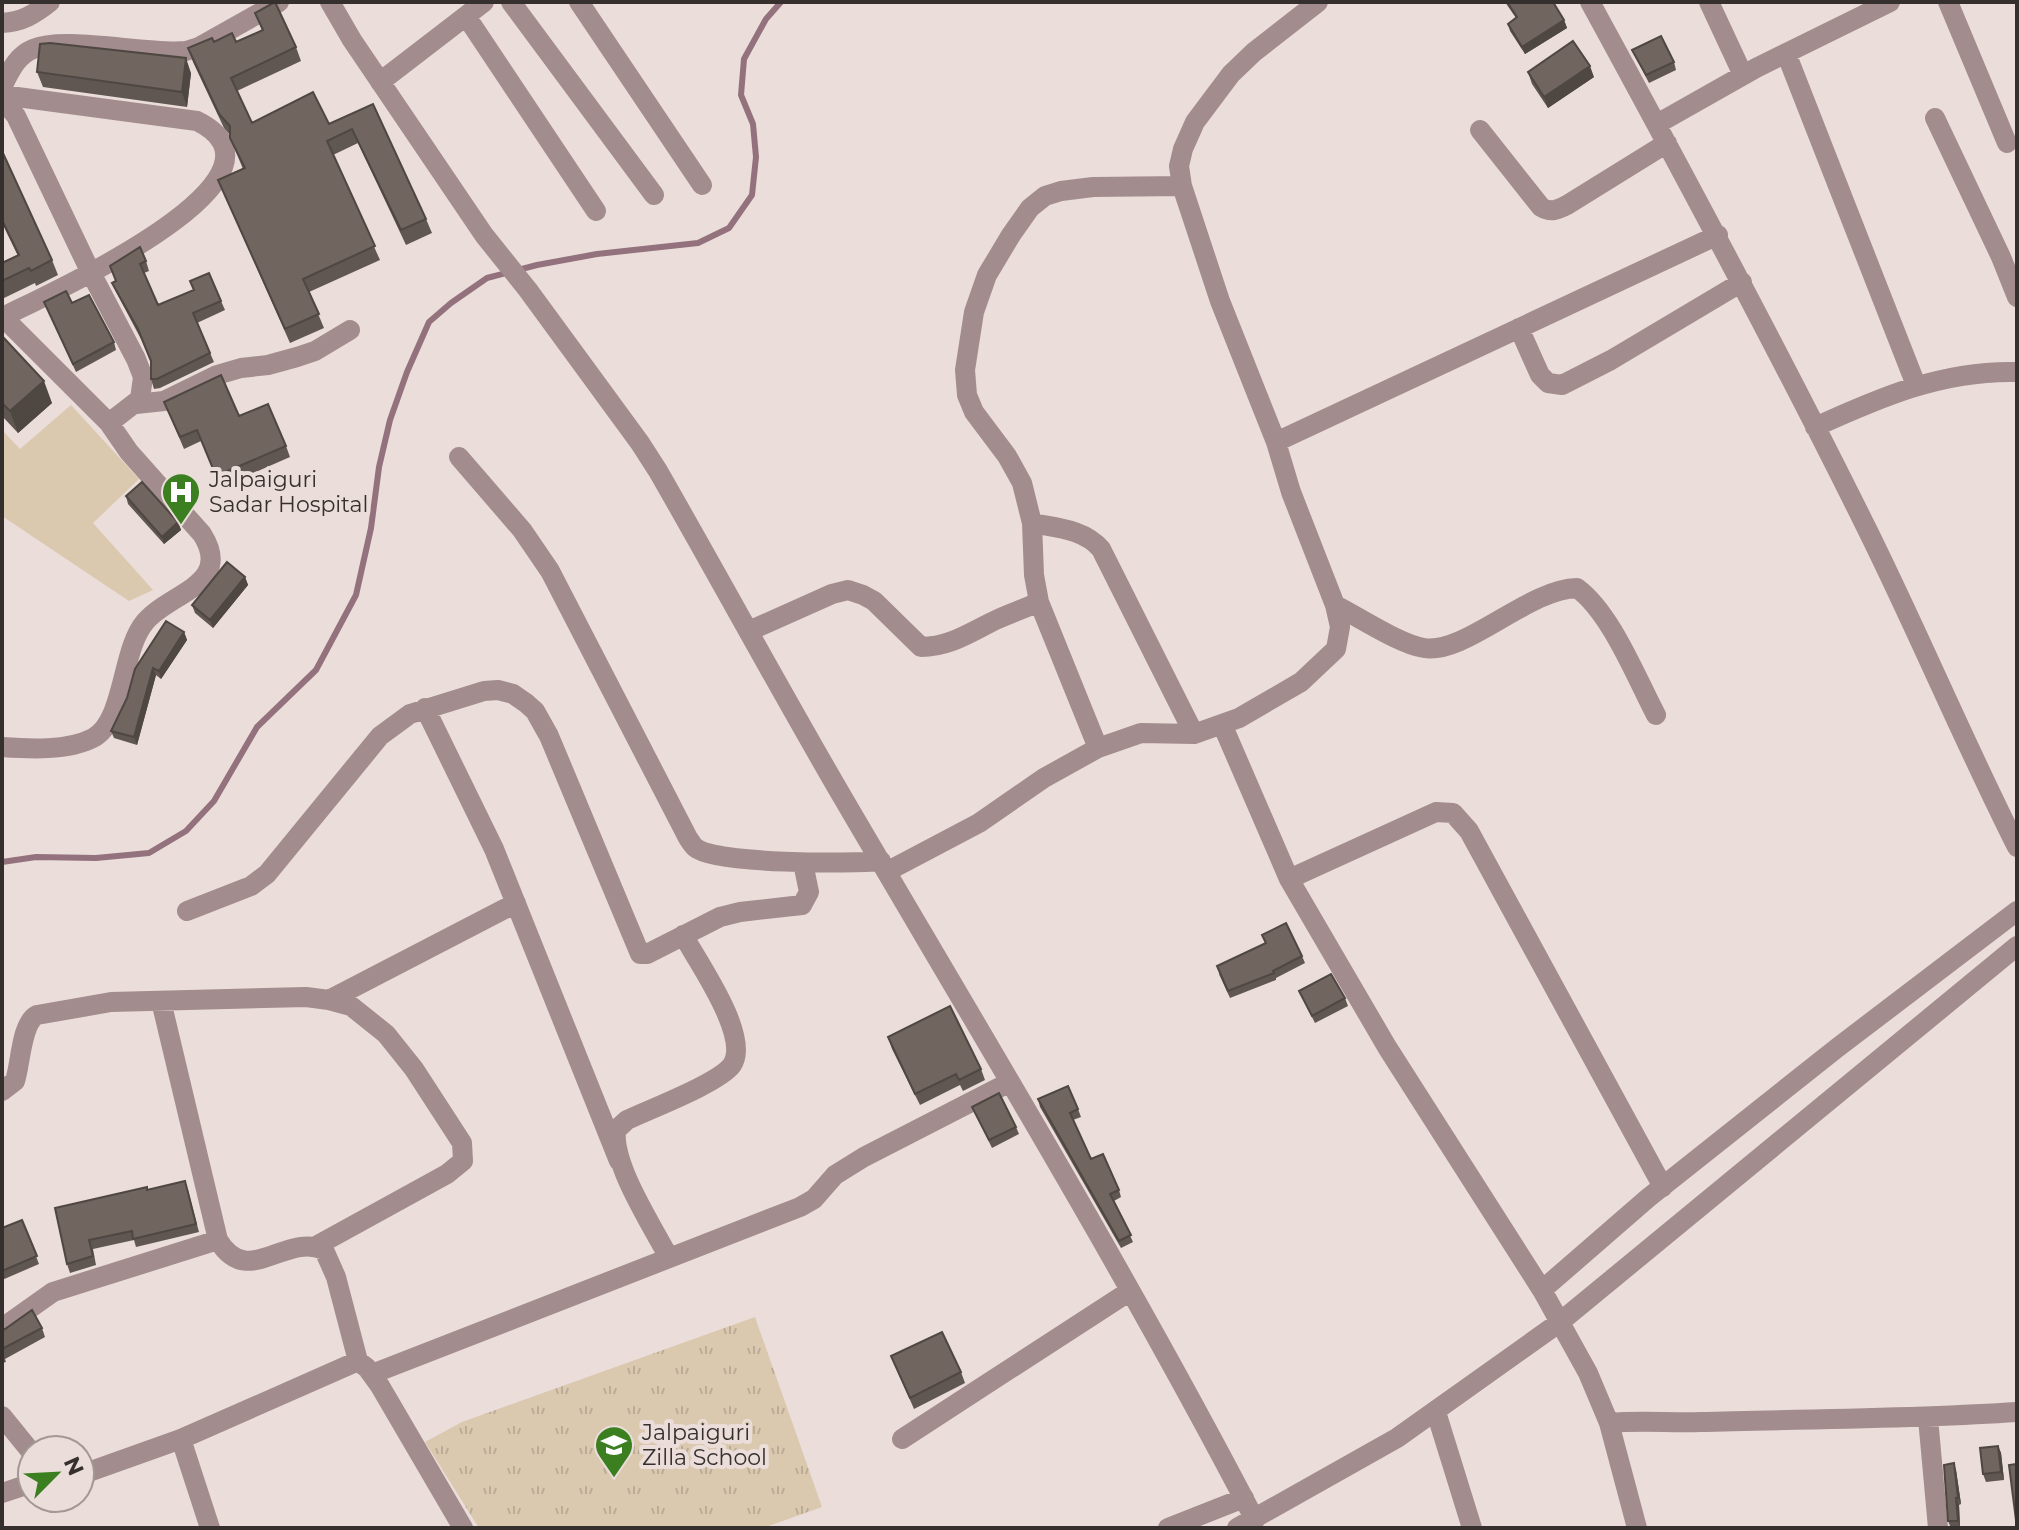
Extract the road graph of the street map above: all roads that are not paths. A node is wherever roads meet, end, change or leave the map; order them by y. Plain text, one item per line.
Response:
1 (50, 2) edge
2 (279, 2) edge
3 (330, 2) edge
4 (484, 2) edge
5 (511, 2) edge
6 (579, 2) edge
7 (1318, 2) edge
8 (1590, 2) edge
9 (1709, 2) edge
10 (1841, 2) edge
11 (1890, 2) edge
12 (1948, 2) edge
13 (466, 16) junction
14 (1850, 22) junction
15 (2, 23) edge
16 (1786, 53) junction
17 (1743, 75) junction
18 (380, 82) junction
19 (2, 87) edge
20 (2, 97) edge
21 (1935, 118) dead end
22 (1657, 124) junction
23 (1480, 130) dead end
24 (1667, 143) junction
25 (2007, 143) dead end
26 (702, 185) dead end
27 (1182, 186) junction
28 (654, 195) dead end
29 (596, 211) dead end
30 (1718, 235) junction
31 (90, 271) junction
32 (1742, 282) junction
33 (2017, 297) edge
34 (3, 316) edge
35 (1519, 328) junction
36 (350, 330) dead end
37 (2017, 372) edge
38 (1916, 385) junction
39 (136, 404) junction
40 (109, 423) junction
41 (1815, 427) junction
42 (1276, 442) junction
43 (459, 457) dead end
44 (1032, 523) junction
45 (1039, 602) junction
46 (1335, 605) junction
47 (749, 631) junction
48 (425, 708) junction
49 (1656, 715) dead end
50 (1222, 724) junction
51 (1194, 734) junction
52 (2, 747) edge
53 (1098, 748) junction
54 (2017, 847) edge
55 (803, 863) junction
56 (884, 866) junction
57 (1289, 879) junction
58 (516, 903) junction
59 (187, 911) dead end
60 (2017, 911) edge
61 (683, 935) junction
62 (2017, 946) edge
63 (329, 1000) junction
64 (161, 1001) junction
65 (1010, 1082) junction
66 (2, 1091) edge
67 (619, 1161) junction
68 (1663, 1187) junction
69 (218, 1240) junction
70 (316, 1246) junction
71 (669, 1258) junction
72 (1542, 1290) junction
73 (1130, 1291) junction
74 (1560, 1322) junction
75 (2, 1328) edge
76 (365, 1368) junction
77 (1436, 1412) junction
78 (2017, 1412) edge
79 (2, 1416) edge
80 (1928, 1418) junction
81 (1609, 1423) junction
82 (17, 1434) edge
83 (181, 1439) junction
84 (902, 1439) dead end
85 (96, 1469) edge
86 (1244, 1498) junction
87 (1246, 1524) edge
88 (210, 1528) edge
89 (463, 1528) edge
90 (1168, 1528) edge
91 (1472, 1528) edge
92 (1637, 1528) edge
93 (1938, 1528) edge

1 - 15 street
2 - 19 street
3 - 18 street
4 - 13 street
5 - 28 street
6 - 26 street
7 - 27 street
8 - 22 street
9 - 17 street
10 - 14 street
11 - 14 street
12 - 25 street
13 - 18 street
13 - 29 street
14 - 16 street
16 - 17 street
16 - 38 street
17 - 22 street
18 - 47 street
20 - 31 street
20 - 31 street
21 - 33 street
22 - 24 street
23 - 24 street
24 - 30 street
27 - 42 street
27 - 44 street
30 - 32 street
30 - 35 street
31 - 34 street
31 - 39 street
32 - 35 street
32 - 41 street
34 - 40 street
35 - 42 street
36 - 39 street
37 - 38 street
38 - 41 street
39 - 40 street
40 - 52 street
41 - 54 street
42 - 46 street
43 - 55 street
44 - 45 street
44 - 51 street
45 - 47 street
45 - 53 street
46 - 49 street
46 - 50 street
47 - 56 street
48 - 58 street
48 - 59 street
48 - 61 street
50 - 51 street
50 - 57 street
51 - 53 street
53 - 56 street
55 - 56 street
55 - 61 street
56 - 65 street
57 - 68 street
57 - 72 street
58 - 63 street
58 - 67 street
60 - 68 street
61 - 67 street
62 - 74 street
63 - 64 street
63 - 70 street
64 - 66 street
64 - 69 street
65 - 71 street
65 - 73 street
67 - 71 street
68 - 72 street
69 - 70 street
69 - 75 street
70 - 76 street
71 - 76 street
72 - 74 street
73 - 84 street
73 - 86 street
74 - 77 street
74 - 81 street
76 - 83 street
76 - 89 street
77 - 87 street
77 - 91 street
78 - 80 street
79 - 82 street
80 - 81 street
80 - 93 street
81 - 92 street
83 - 85 street
83 - 88 street
86 - 87 street
86 - 90 street

